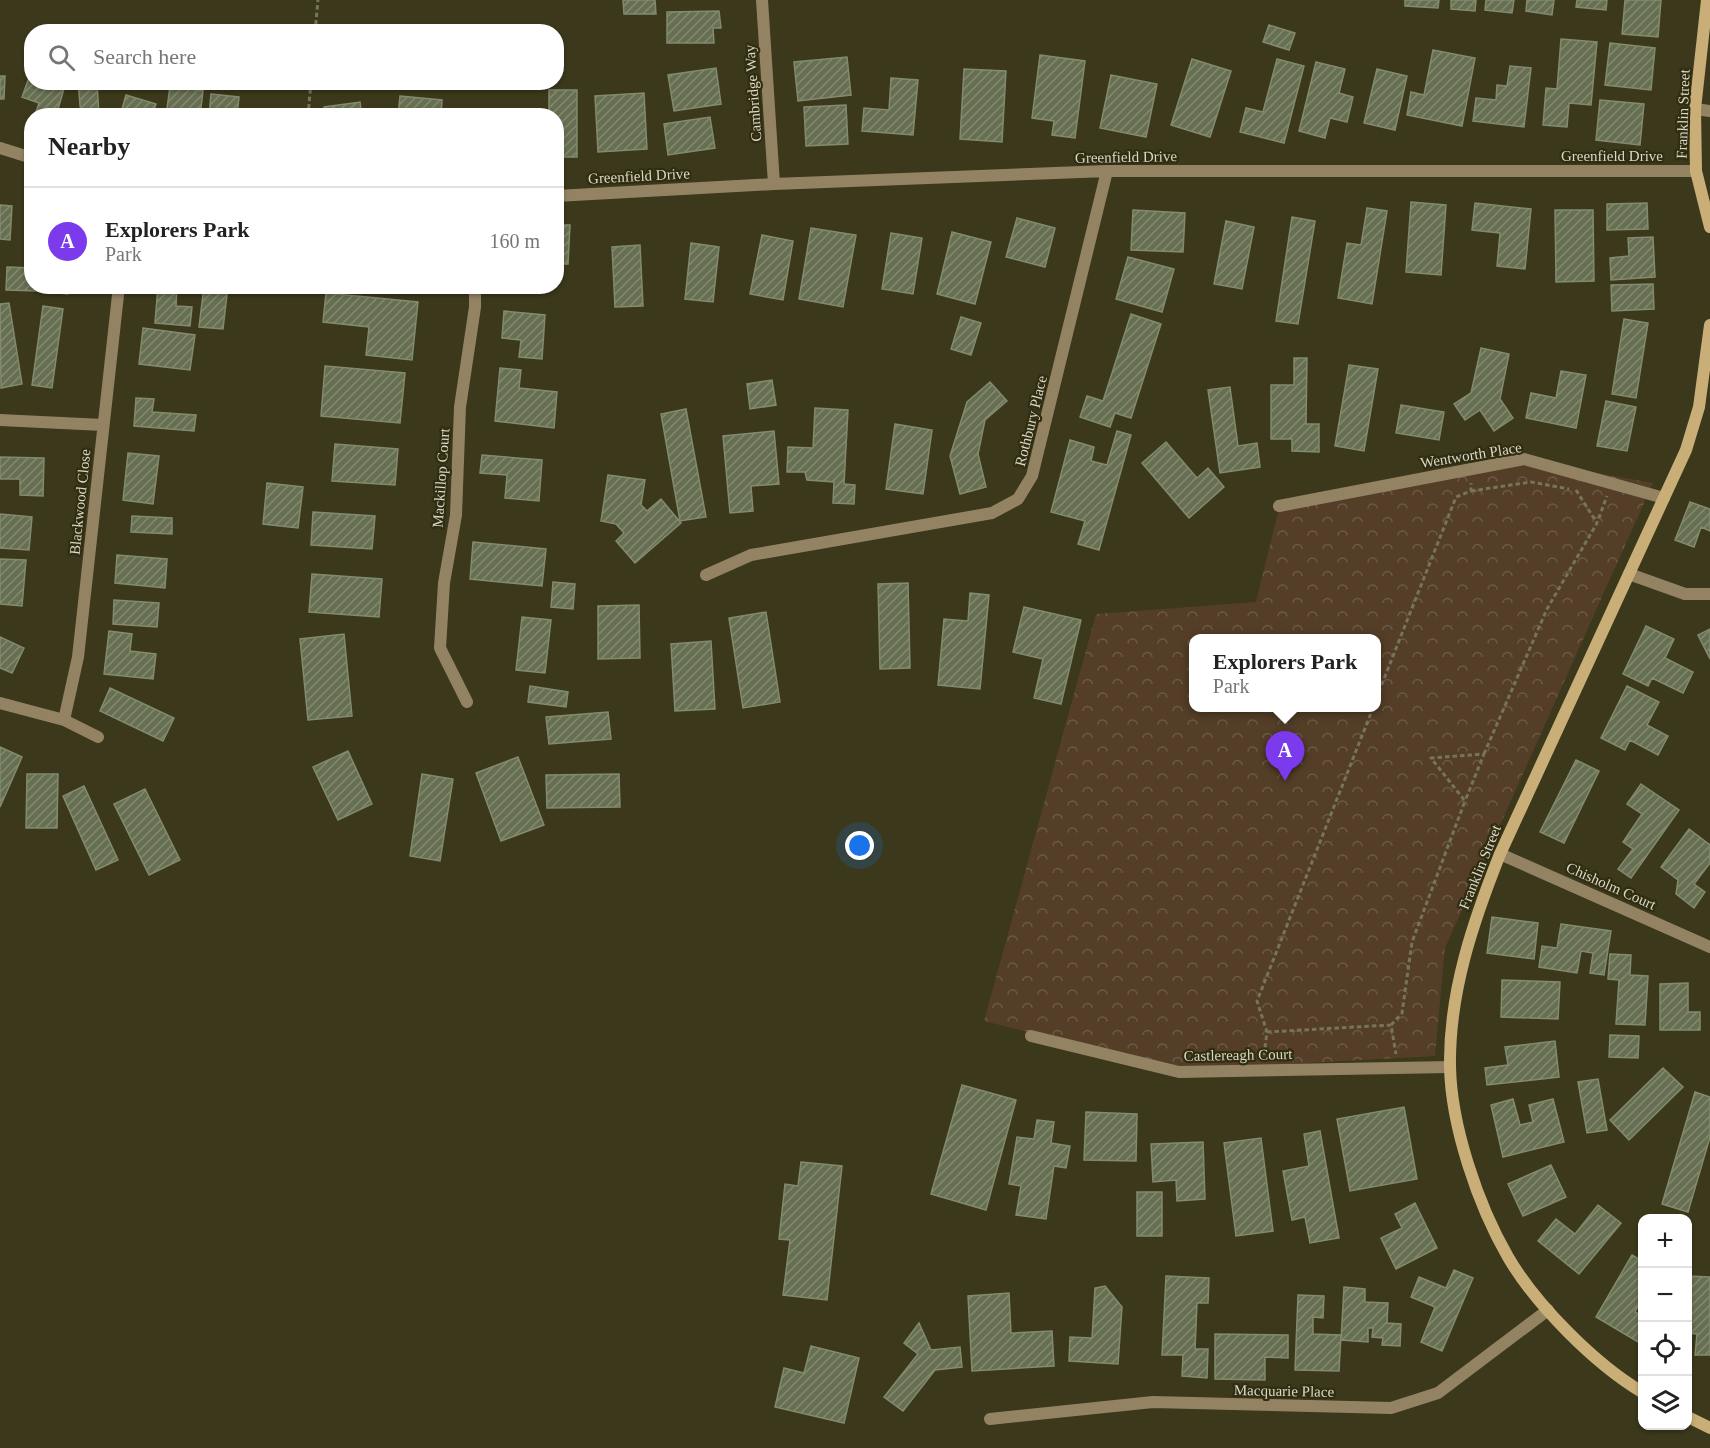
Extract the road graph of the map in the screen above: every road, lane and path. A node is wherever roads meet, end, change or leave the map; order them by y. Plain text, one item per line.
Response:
1 (318, 0) edge
2 (762, 0) edge
3 (1707, 0) edge
4 (316, 24) edge
5 (310, 90) edge
6 (309, 108) edge
7 (1695, 109) junction
8 (1710, 111) edge
9 (0, 148) edge
10 (24, 156) edge
11 (1107, 171) junction
12 (1696, 171) junction
13 (774, 184) junction
14 (564, 196) edge
15 (1710, 227) edge
16 (117, 294) edge
17 (475, 294) edge
18 (1710, 326) edge
19 (0, 420) edge
20 (103, 425) junction
21 (1470, 469) junction
22 (1612, 483) junction
23 (1471, 491) junction
24 (1664, 498) junction
25 (1280, 506) dead end
26 (1597, 523) junction
27 (1629, 573) junction
28 (706, 575) dead end
29 (1710, 594) edge
30 (1381, 689) edge
31 (467, 702) dead end
32 (0, 703) edge
33 (1371, 712) edge
34 (64, 720) junction
35 (98, 737) dead end
36 (1484, 754) junction
37 (1465, 801) junction
38 (1500, 854) junction
39 (1710, 947) edge
40 (1391, 1025) junction
41 (1267, 1032) junction
42 (1030, 1036) dead end
43 (1262, 1066) dead end
44 (1450, 1067) junction
45 (1398, 1068) junction
46 (1548, 1310) junction
47 (1638, 1389) edge
48 (990, 1419) dead end
49 (1692, 1419) edge
50 (1710, 1428) edge

1 - 4 path
2 - 13 street, Cambridge Way
3 - 7 street, Franklin Street
5 - 6 path
7 - 8 street
7 - 12 street, Franklin Street
9 - 10 street
11 - 12 street, Greenfield Drive
11 - 13 street, Greenfield Drive
11 - 28 street, Rothbury Place
12 - 15 street, Franklin Street
13 - 14 street, Greenfield Drive
16 - 20 street, Blackwood Close
17 - 31 street, Mackillop Court
18 - 24 street, Franklin Street
19 - 20 street
20 - 34 street, Blackwood Close
21 - 22 street, Wentworth Place
21 - 23 path
21 - 25 street, Wentworth Place
22 - 24 street, Wentworth Place
22 - 26 path
23 - 26 path
23 - 30 path
24 - 27 street, Franklin Street
26 - 36 path
27 - 29 street
27 - 38 street, Franklin Street
32 - 34 street
33 - 41 path
34 - 35 street
36 - 37 path
36 - 37 path
37 - 40 path
38 - 39 street, Chisholm Court
38 - 44 street, Franklin Street
40 - 41 path
40 - 45 path
41 - 43 path
42 - 45 street, Castlereagh Court
44 - 45 street, Castlereagh Court
44 - 46 street, Franklin Street
46 - 47 street, Franklin Street
46 - 48 street, Macquarie Place
49 - 50 street

